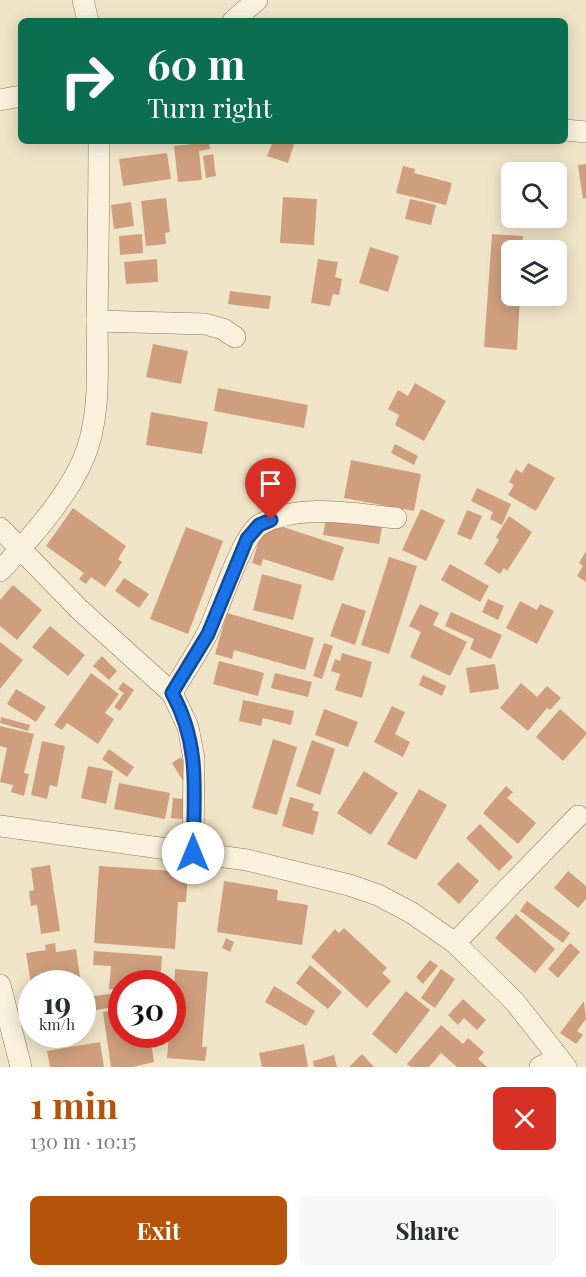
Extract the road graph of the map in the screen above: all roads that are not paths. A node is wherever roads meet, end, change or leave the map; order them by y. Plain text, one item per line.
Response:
1 (83, 0) edge
2 (257, 0) edge
3 (87, 18) edge
4 (237, 18) edge
5 (18, 97) edge
6 (0, 100) edge
7 (568, 130) edge
8 (586, 132) edge
9 (99, 144) edge
10 (97, 321) junction
11 (235, 337) dead end
12 (396, 518) dead end
13 (0, 528) edge
14 (20, 549) junction
15 (0, 571) edge
16 (172, 693) junction
17 (578, 816) dead end
18 (0, 826) edge
19 (193, 853) junction
20 (455, 943) junction
21 (0, 985) edge
22 (563, 1063) edge
23 (21, 1067) edge
24 (540, 1067) edge

1 - 3 street
2 - 4 street
5 - 6 street
7 - 8 street
9 - 10 street
10 - 11 street
10 - 14 street
12 - 16 street
13 - 14 street
14 - 15 street
14 - 16 street
16 - 19 street
17 - 20 street
18 - 19 street
19 - 20 street
20 - 22 street
21 - 23 street
22 - 24 street

